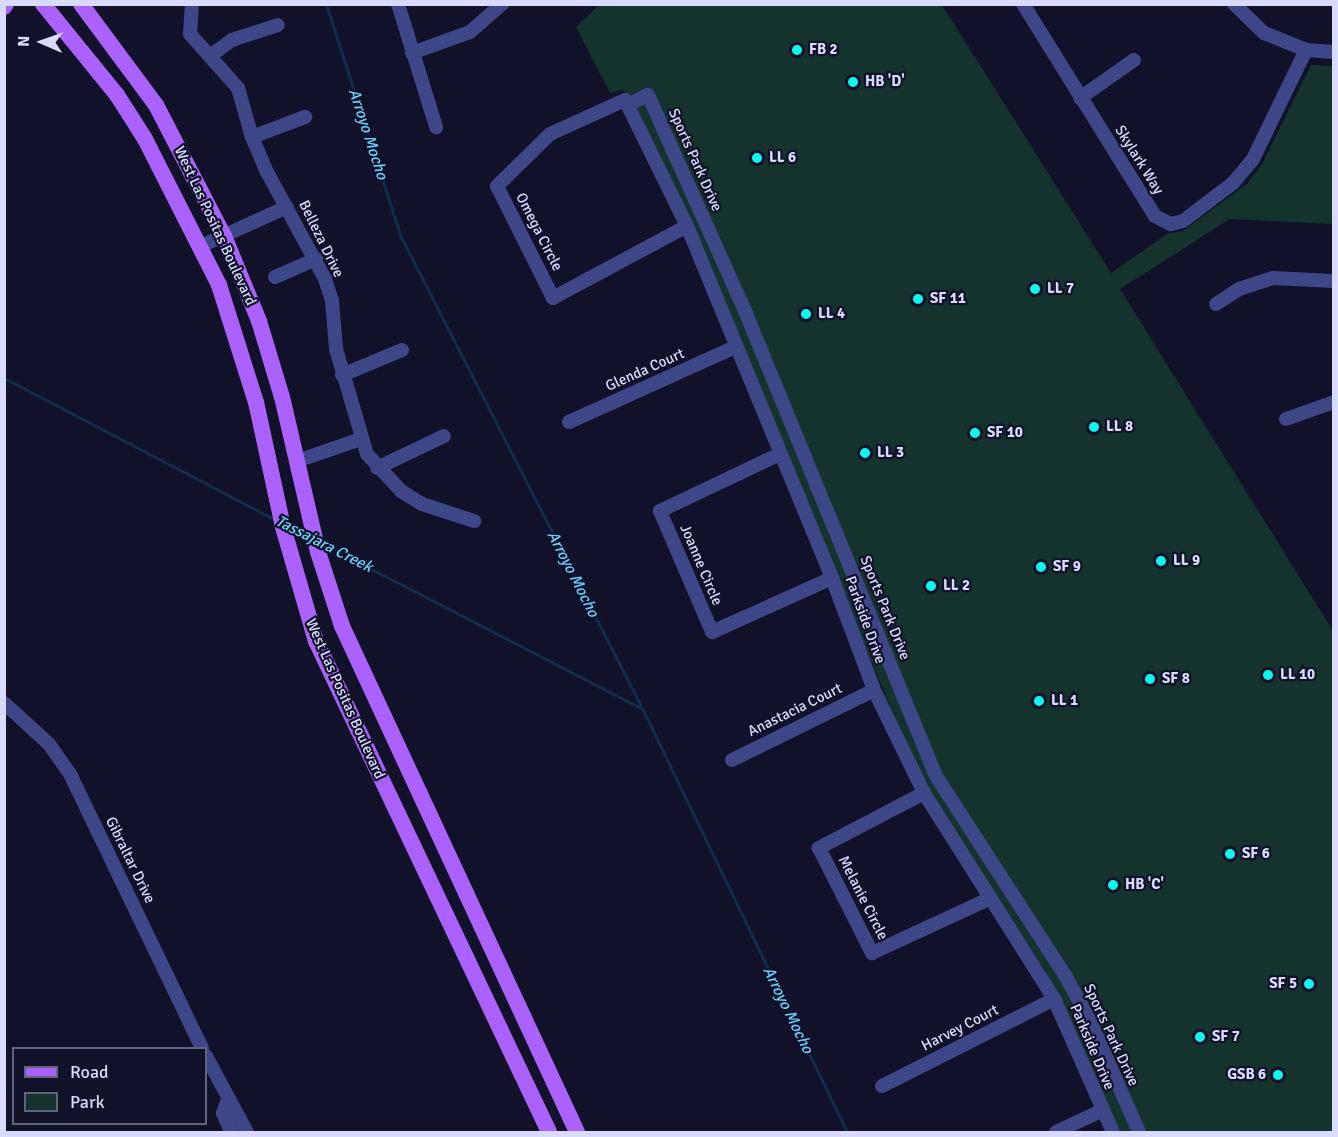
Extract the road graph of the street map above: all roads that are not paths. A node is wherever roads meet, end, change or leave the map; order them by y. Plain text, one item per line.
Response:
1 (43, 4) edge
2 (81, 4) edge
3 (192, 4) edge
4 (398, 4) edge
5 (502, 4) edge
6 (1023, 4) edge
7 (1234, 4) edge
8 (278, 25) dead end
9 (1306, 50) junction
10 (1334, 52) edge
11 (412, 53) junction
12 (210, 56) junction
13 (1134, 60) dead end
14 (1080, 98) junction
15 (626, 102) junction
16 (305, 117) dead end
17 (436, 127) dead end
18 (252, 138) junction
19 (287, 207) junction
20 (687, 226) junction
21 (224, 236) junction
22 (201, 246) junction
23 (316, 260) junction
24 (275, 277) dead end
25 (1334, 281) edge
26 (1216, 304) dead end
27 (735, 347) junction
28 (402, 350) dead end
29 (342, 375) junction
30 (1334, 402) edge
31 (1286, 419) dead end
32 (569, 422) dead end
33 (444, 436) dead end
34 (361, 439) junction
35 (780, 454) junction
36 (297, 460) junction
37 (377, 468) junction
38 (474, 520) dead end
39 (832, 578) junction
40 (874, 690) junction
41 (4, 703) edge
42 (732, 760) dead end
43 (924, 793) junction
44 (989, 899) junction
45 (1054, 999) junction
46 (202, 1047) edge
47 (207, 1058) edge
48 (882, 1086) dead end
49 (227, 1102) junction
50 (1101, 1111) junction
51 (231, 1132) edge
52 (246, 1132) edge
53 (549, 1132) edge
54 (577, 1132) edge
55 (1056, 1132) edge
56 (1113, 1132) edge
57 (1139, 1132) edge

1 - 22 main road, West Las Positas Boulevard
2 - 21 main road, West Las Positas Boulevard
3 - 12 street, Belleza Drive
4 - 11 street
5 - 11 street
6 - 14 street, Skylark Way
7 - 9 street
8 - 12 street
9 - 10 street
9 - 14 street, Skylark Way
11 - 17 street
12 - 18 street, Belleza Drive
13 - 14 street
15 - 20 street, Parkside Drive
15 - 20 street, Omega Circle
15 - 57 street, Sports Park Drive
16 - 18 street
18 - 19 street, Belleza Drive
19 - 21 street
19 - 23 street, Belleza Drive
20 - 27 street, Parkside Drive
21 - 22 street
21 - 36 main road, West Las Positas Boulevard
22 - 53 main road, West Las Positas Boulevard
23 - 24 street
23 - 29 street, Belleza Drive
25 - 26 street
27 - 32 street, Glenda Court
27 - 35 street, Parkside Drive
28 - 29 street
29 - 34 street, Belleza Drive
30 - 31 street
33 - 37 street
34 - 36 street
34 - 37 street, Belleza Drive
35 - 39 street, Parkside Drive
35 - 39 street, Joanne Circle
36 - 54 main road, West Las Positas Boulevard
37 - 38 street, Belleza Drive
39 - 40 street, Parkside Drive
40 - 42 street, Anastacia Court
40 - 43 street, Parkside Drive
41 - 46 street, Gibraltar Drive
43 - 44 street, Parkside Drive
43 - 44 street, Melanie Circle
44 - 45 street, Parkside Drive
45 - 48 street, Harvey Court
45 - 50 street, Parkside Drive
47 - 49 street
49 - 51 street
49 - 52 street
50 - 55 street
50 - 56 street, Parkside Drive

